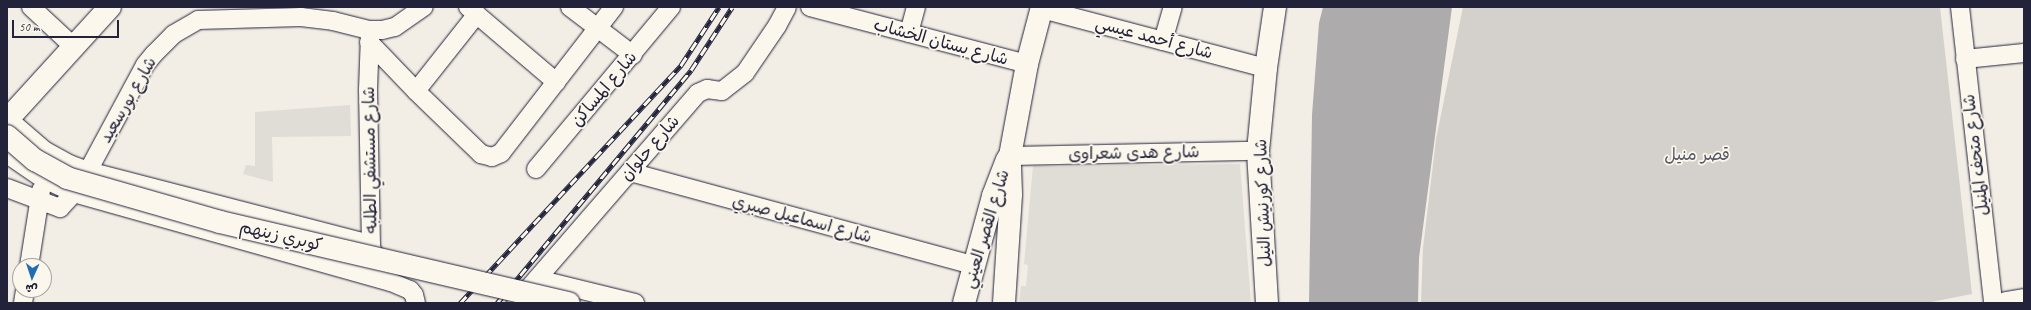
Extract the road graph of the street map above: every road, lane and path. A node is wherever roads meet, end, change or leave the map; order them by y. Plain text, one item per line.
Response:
1 (31, 7) edge
2 (110, 7) edge
3 (424, 7) edge
4 (570, 7) edge
5 (614, 7) edge
6 (672, 7) edge
7 (787, 7) edge
8 (810, 7) edge
9 (916, 7) edge
10 (1173, 7) edge
11 (1275, 7) edge
12 (1960, 7) edge
13 (1042, 8) edge
14 (472, 11) edge
15 (598, 28) junction
16 (909, 33) junction
17 (370, 36) junction
18 (1164, 41) junction
19 (73, 46) junction
20 (2024, 53) edge
21 (633, 55) junction
22 (1965, 59) junction
23 (1027, 64) junction
24 (1266, 68) junction
25 (556, 82) junction
26 (416, 91) junction
27 (7, 123) edge
28 (44, 150) junction
29 (1258, 151) junction
30 (7, 154) edge
31 (1010, 156) junction
32 (536, 169) dead end
33 (88, 171) junction
34 (630, 172) junction
35 (42, 178) junction
36 (7, 188) edge
37 (74, 193) junction
38 (40, 201) junction
39 (371, 244) junction
40 (30, 258) edge
41 (973, 265) junction
42 (537, 279) junction
43 (391, 282) junction
44 (2024, 300) edge
45 (416, 303) edge
46 (516, 303) edge
47 (569, 303) edge
48 (635, 303) edge
49 (964, 303) edge
50 (1004, 303) edge
51 (1267, 303) edge
52 (1993, 303) edge
53 (2006, 303) edge

1 - 19 street
2 - 19 main road
3 - 17 street, شارع بورسعيد
4 - 15 street
5 - 15 street
6 - 21 street, شارع المساكن
7 - 34 street, شارع حلوان
8 - 16 street, شارع بستان الخشاب
9 - 16 street
10 - 18 street
11 - 24 main road, شارع كورنيش النيل
12 - 22 street, شارع متحف المنيل
13 - 18 street, شارع أحمد عيسي
13 - 23 main road, شارع القصر العيني
14 - 25 street
14 - 26 street
15 - 21 street
15 - 25 street
16 - 23 street, شارع بستان الخشاب
17 - 26 street
17 - 33 street, شارع بورسعيد
17 - 39 street, شارع مستشفي الطلبه
18 - 24 street, شارع أحمد عيسي
19 - 27 main road
20 - 22 street
21 - 32 street, شارع المساكن
22 - 52 street, شارع متحف المنيل
23 - 31 main road, شارع القصر العيني
24 - 29 main road, شارع كورنيش النيل
25 - 26 street
27 - 28 street
27 - 47 main road, كوبري زينهم, bridge
28 - 33 street
28 - 35 street
29 - 31 street, شارع هدى شعراوى
29 - 51 main road, شارع كورنيش النيل
30 - 35 street
31 - 41 main road, شارع القصر العيني
31 - 50 main road, شارع القصر العيني
33 - 37 street, شارع بورسعيد
33 - 39 street
34 - 41 street, شارع اسماعيل صبري
34 - 42 street, شارع حلوان
35 - 37 street
35 - 38 street
36 - 38 street
37 - 38 street, شارع بورسعيد
37 - 43 street
38 - 40 street
39 - 43 street, شارع مستشفي الطلبه
41 - 49 main road, شارع القصر العيني
42 - 46 street, شارع حلوان
42 - 48 street
43 - 45 street
44 - 53 main road

